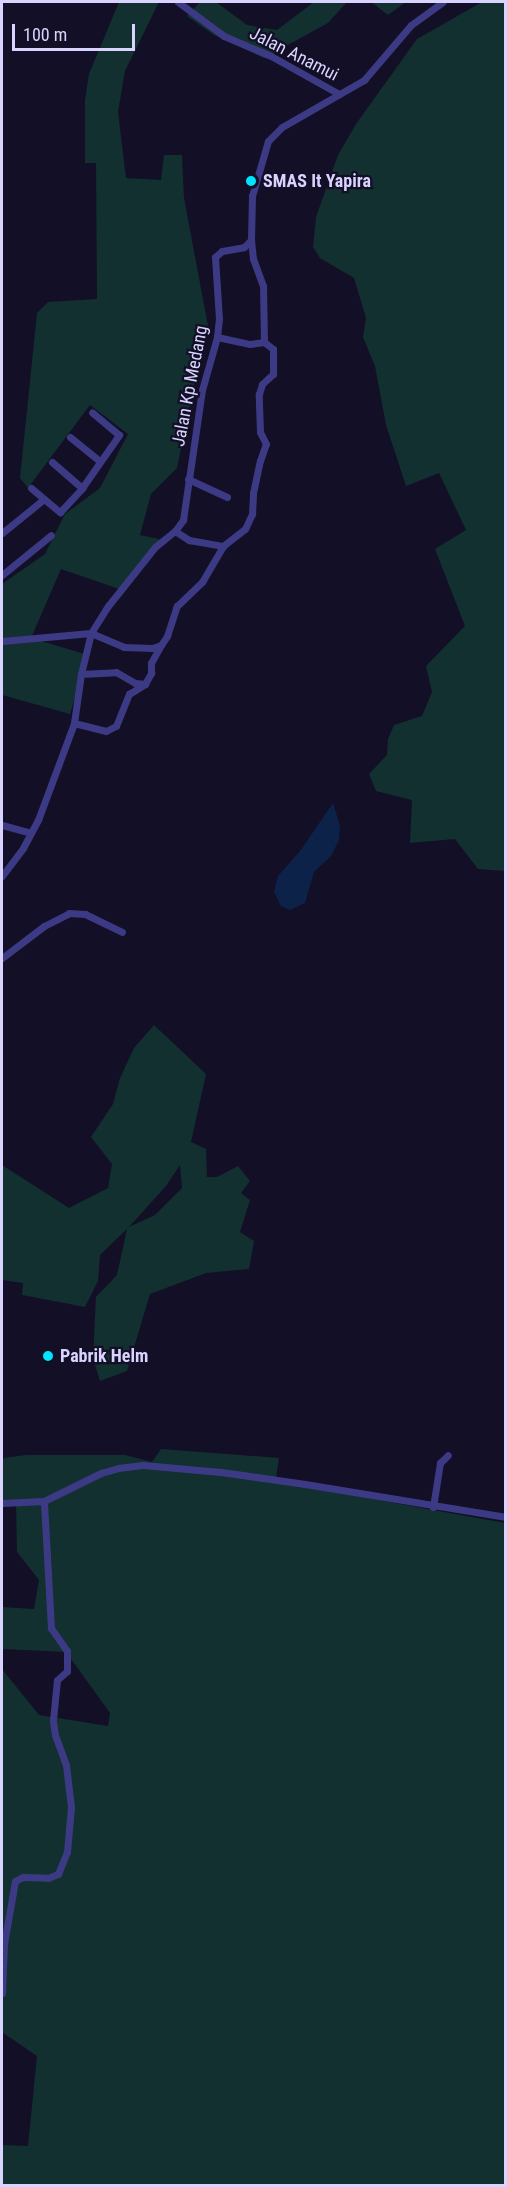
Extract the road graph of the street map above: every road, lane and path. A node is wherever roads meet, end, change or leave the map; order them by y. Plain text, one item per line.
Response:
1 (178, 2) edge
2 (443, 2) edge
3 (339, 94) junction
4 (251, 240) junction
5 (216, 337) junction
6 (264, 342) junction
7 (92, 412) dead end
8 (70, 437) dead end
9 (100, 461) junction
10 (52, 462) dead end
11 (188, 479) junction
12 (31, 488) dead end
13 (82, 488) junction
14 (227, 497) dead end
15 (44, 499) junction
16 (175, 531) junction
17 (2, 533) edge
18 (51, 535) dead end
19 (223, 546) junction
20 (2, 575) edge
21 (91, 633) junction
22 (2, 641) edge
23 (161, 645) junction
24 (81, 674) junction
25 (145, 684) junction
26 (74, 723) junction
27 (2, 825) edge
28 (31, 833) junction
29 (2, 876) edge
30 (122, 932) dead end
31 (2, 958) edge
32 (448, 1455) dead end
33 (44, 1501) junction
34 (2, 1503) edge
35 (433, 1507) junction
36 (506, 1517) edge
37 (2, 1993) edge

1 - 3 street, Jalan Anamui
2 - 3 street, Jalan Anamui
3 - 4 street
4 - 5 street, Jalan Kp Medang
4 - 6 street
5 - 6 street
5 - 11 street, Jalan Kp Medang
6 - 19 street
7 - 9 street
8 - 9 street
9 - 13 street
10 - 13 street
11 - 14 street
11 - 16 street, Jalan Kp Medang
12 - 15 street
13 - 15 street
15 - 17 street
16 - 19 street
16 - 21 street
18 - 20 street
19 - 23 street
21 - 22 street
21 - 23 street
21 - 24 street
23 - 25 street
24 - 25 street
24 - 26 street
25 - 26 street
26 - 28 street
27 - 28 street
28 - 29 street
30 - 31 street
32 - 35 street
33 - 34 street
33 - 35 street
33 - 37 street
35 - 36 street

